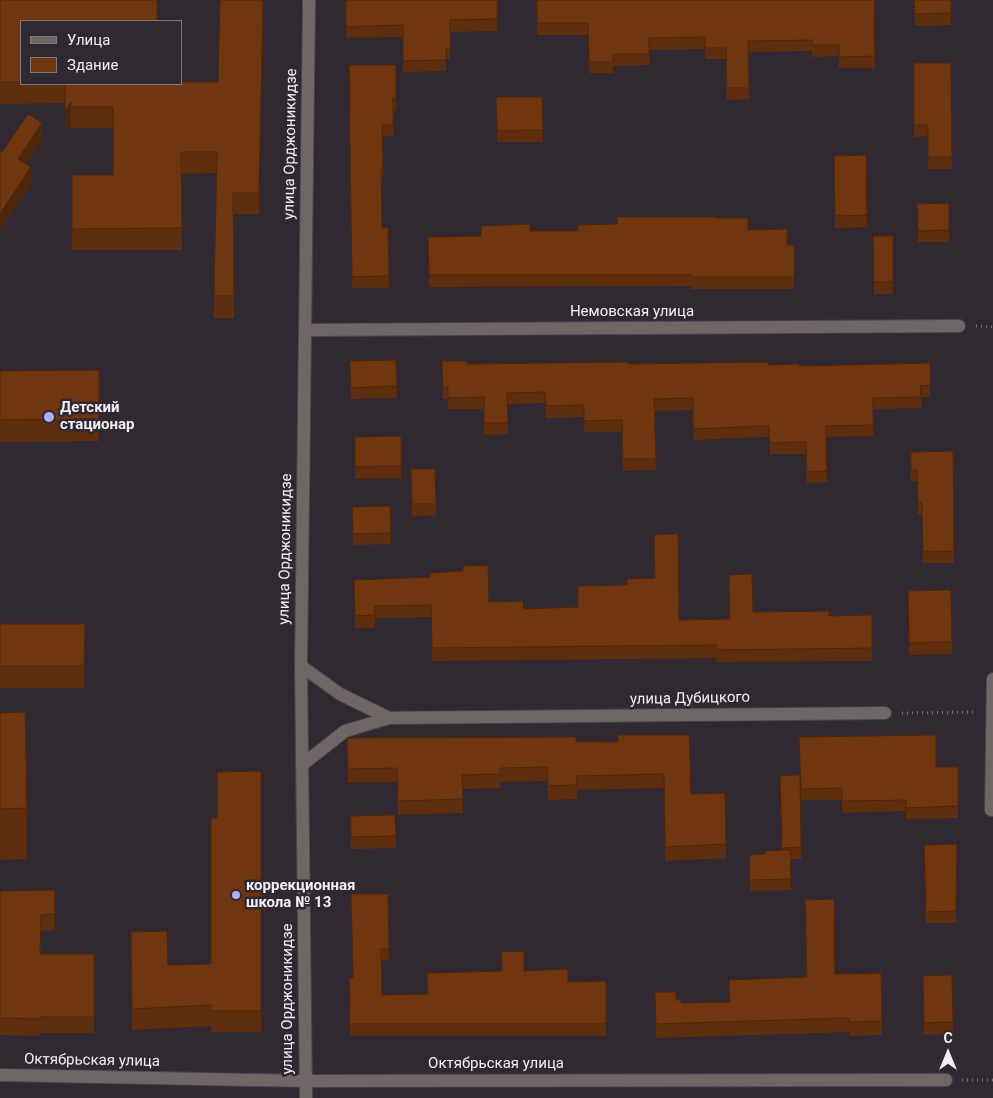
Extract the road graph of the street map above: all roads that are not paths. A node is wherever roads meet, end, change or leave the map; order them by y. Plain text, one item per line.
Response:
1 (309, 0) edge
2 (959, 326) dead end
3 (306, 330) junction
4 (301, 666) junction
5 (993, 679) edge
6 (885, 713) road end
7 (389, 718) junction
8 (302, 765) junction
9 (991, 810) dead end
10 (0, 1075) edge
11 (946, 1080) road end
12 (305, 1081) junction
13 (306, 1098) edge

1 - 3 street, улица Орджоникидзе
2 - 3 street, Немовская улица
3 - 4 street, улица Орджоникидзе
4 - 7 street, улица Дубицкого
4 - 8 street, улица Орджоникидзе
5 - 9 street
6 - 7 street, улица Дубицкого
7 - 8 street, улица Дубицкого
8 - 12 street, улица Орджоникидзе
10 - 12 street, Октябрьская улица
11 - 12 street, Октябрьская улица
12 - 13 street, улица Орджоникидзе

